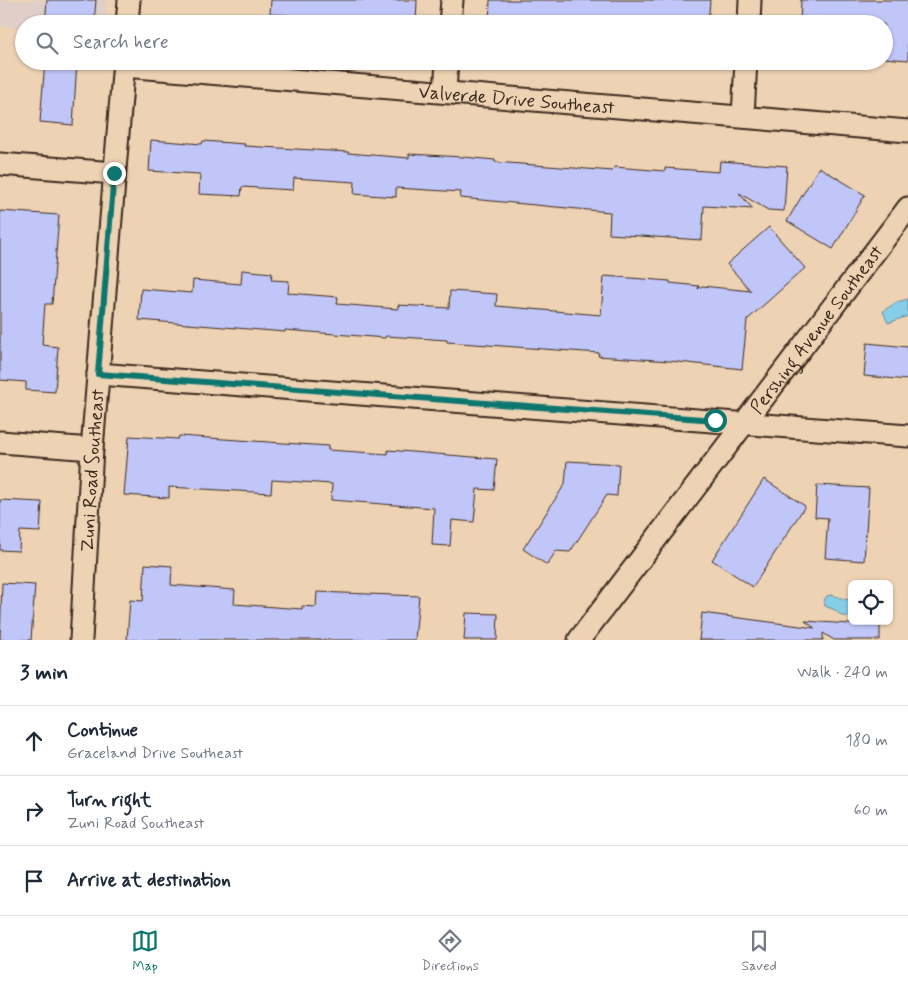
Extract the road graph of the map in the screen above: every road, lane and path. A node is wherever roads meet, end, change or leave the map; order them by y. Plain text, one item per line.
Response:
1 (129, 0) edge
2 (452, 0) edge
3 (750, 0) edge
4 (128, 15) edge
5 (451, 15) edge
6 (749, 15) edge
7 (123, 70) edge
8 (193, 70) edge
9 (446, 70) edge
10 (746, 70) edge
11 (445, 92) junction
12 (743, 116) junction
13 (908, 130) edge
14 (0, 164) edge
15 (114, 173) junction
16 (908, 208) edge
17 (98, 374) junction
18 (743, 423) junction
19 (908, 436) edge
20 (0, 442) edge
21 (92, 448) junction
22 (81, 640) edge
23 (579, 640) edge

1 - 4 street
2 - 5 street
3 - 6 street
7 - 15 street, Zuni Road Southeast
8 - 11 street, Valverde Drive Southeast
9 - 11 street
10 - 12 street
11 - 12 street, Valverde Drive Southeast
12 - 13 street, Valverde Drive Southeast
14 - 15 street
15 - 17 street, Zuni Road Southeast
16 - 18 street, Pershing Avenue Southeast
17 - 18 street
17 - 21 street, Zuni Road Southeast
18 - 19 street
18 - 23 street, Pershing Avenue Southeast
20 - 21 street
21 - 22 street, Zuni Road Southeast

